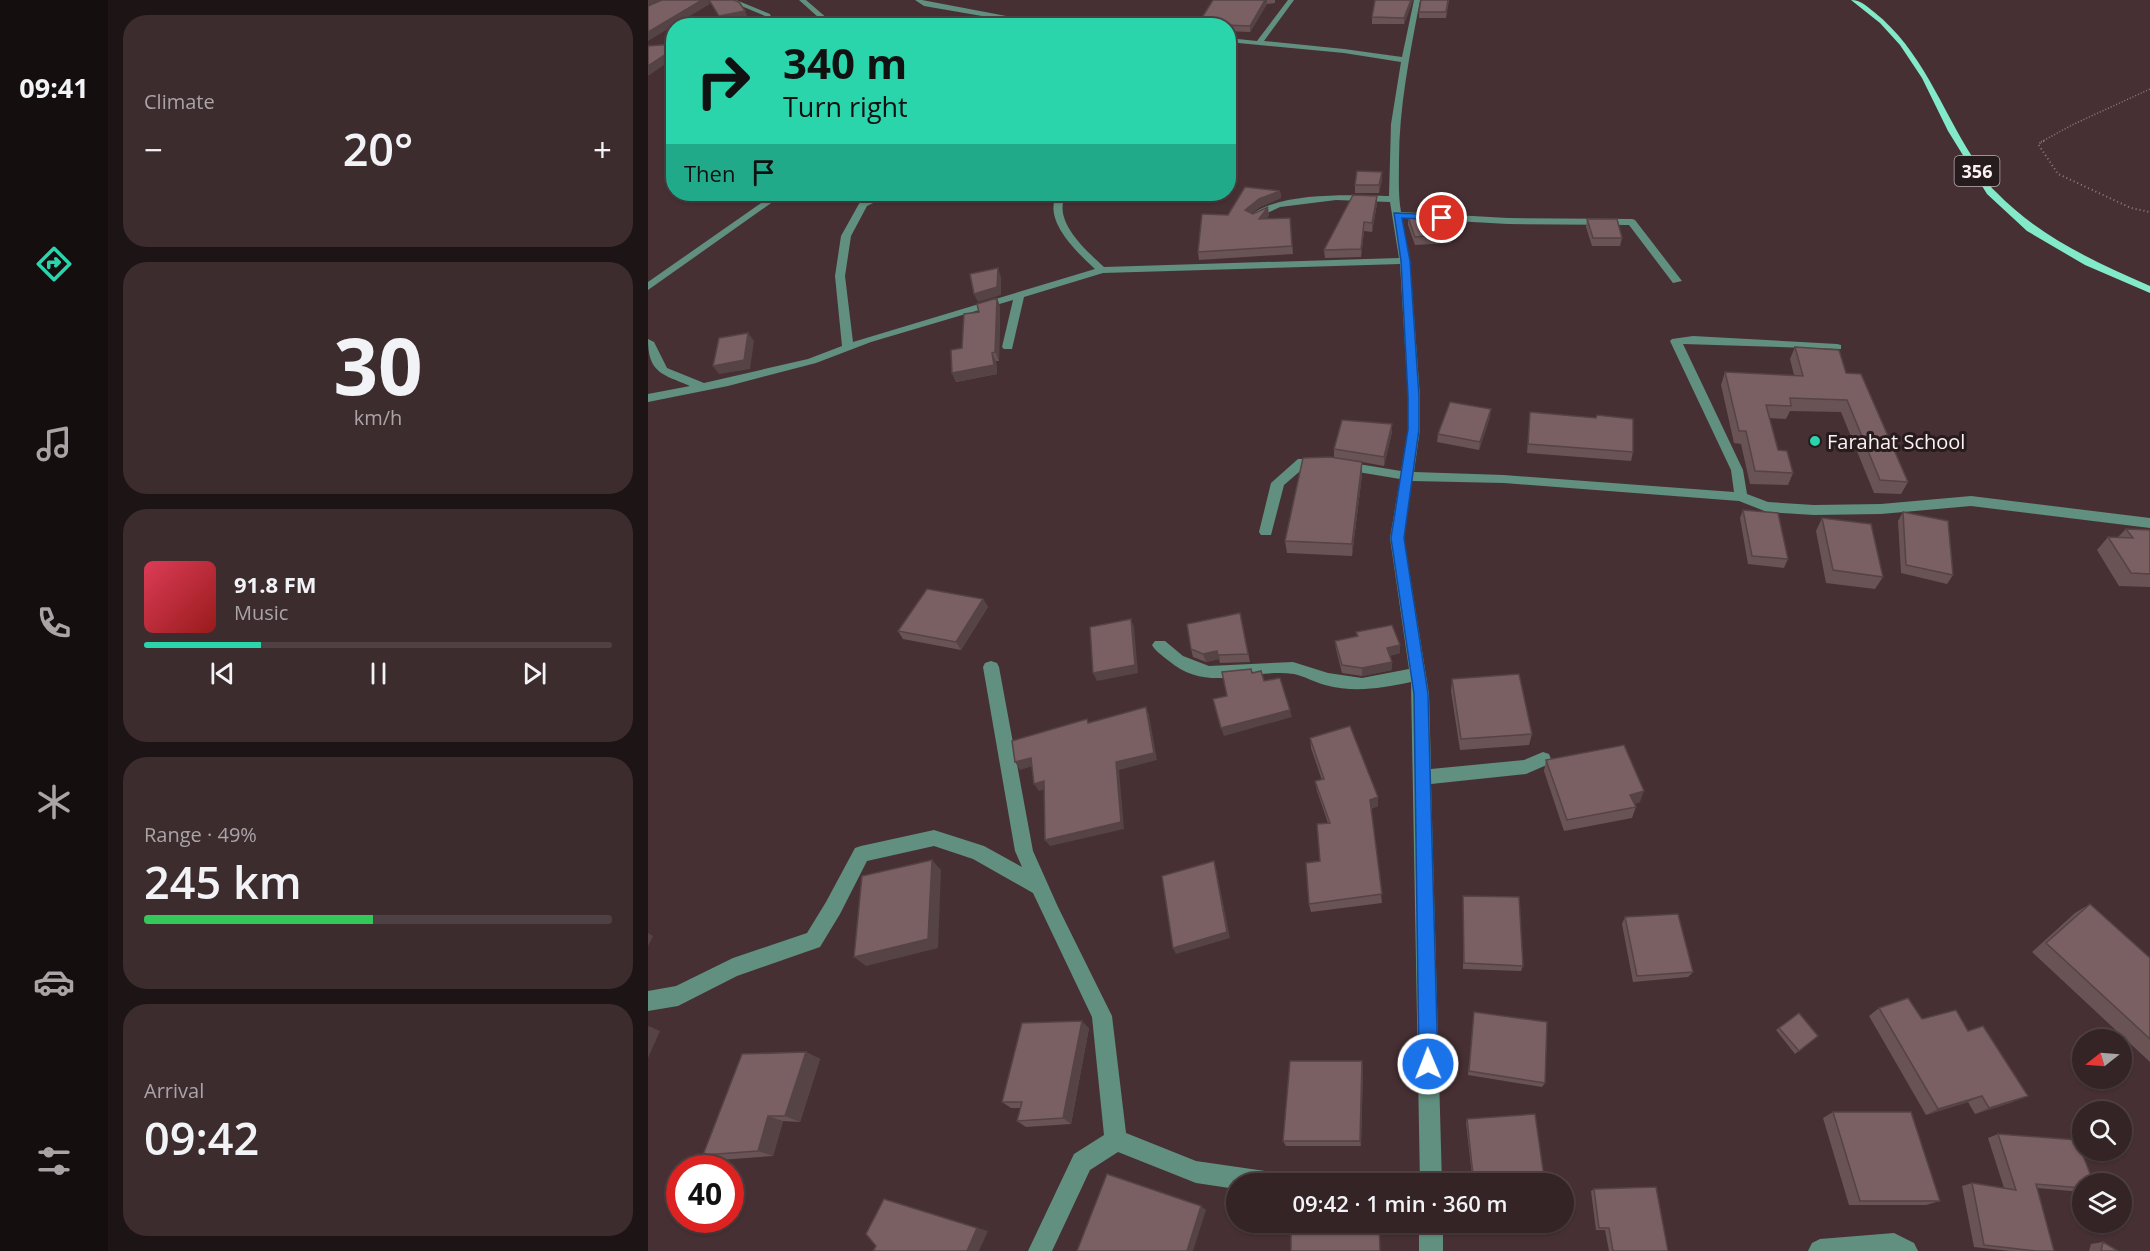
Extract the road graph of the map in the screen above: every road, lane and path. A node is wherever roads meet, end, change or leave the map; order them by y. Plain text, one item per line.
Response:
1 (730, 0) edge
2 (802, 0) edge
3 (918, 0) edge
4 (1291, 0) edge
5 (1417, 0) edge
6 (1854, 0) edge
7 (769, 18) edge
8 (823, 18) edge
9 (1007, 18) edge
10 (1236, 41) edge
11 (1259, 44) junction
12 (1404, 60) junction
13 (2150, 89) edge
14 (1394, 199) junction
15 (769, 201) edge
16 (870, 201) edge
17 (1058, 201) edge
18 (2150, 212) edge
19 (1397, 215) junction
20 (1253, 217) edge
21 (1405, 261) junction
22 (1102, 270) junction
23 (1677, 281) dead end
24 (648, 287) edge
25 (2150, 290) edge
26 (1019, 295) junction
27 (648, 342) edge
28 (1008, 347) dead end
29 (1837, 347) edge
30 (848, 348) junction
31 (703, 387) junction
32 (648, 398) edge
33 (1407, 476) junction
34 (1741, 497) junction
35 (2150, 523) edge
36 (1266, 532) dead end
37 (1160, 645) dead end
38 (991, 667) dead end
39 (1418, 674) junction
40 (1543, 759) dead end
41 (1421, 778) junction
42 (1040, 887) junction
43 (648, 1001) edge
44 (1116, 1140) junction
45 (1431, 1173) edge
46 (1226, 1176) edge
47 (1431, 1233) edge
48 (1040, 1251) edge
49 (1431, 1251) edge
50 (1820, 1251) edge
51 (1906, 1251) edge

1 - 7 street
2 - 8 street
3 - 9 street
4 - 11 street
5 - 12 street
6 - 25 main road, 356
10 - 11 street
11 - 12 street
12 - 14 street
13 - 18 path
14 - 19 street
14 - 20 street
15 - 24 street
16 - 30 street
17 - 22 street
19 - 21 street
19 - 23 street
21 - 22 street
21 - 33 street
22 - 26 street
26 - 28 street
26 - 30 street
27 - 31 street
29 - 34 street
30 - 31 street
31 - 32 street
33 - 34 street
33 - 36 street
33 - 39 street
34 - 35 street
37 - 39 street
38 - 42 street
39 - 41 street
40 - 41 street
41 - 45 street
42 - 43 street
42 - 44 street
44 - 46 street
44 - 48 street
47 - 49 street
50 - 51 street

